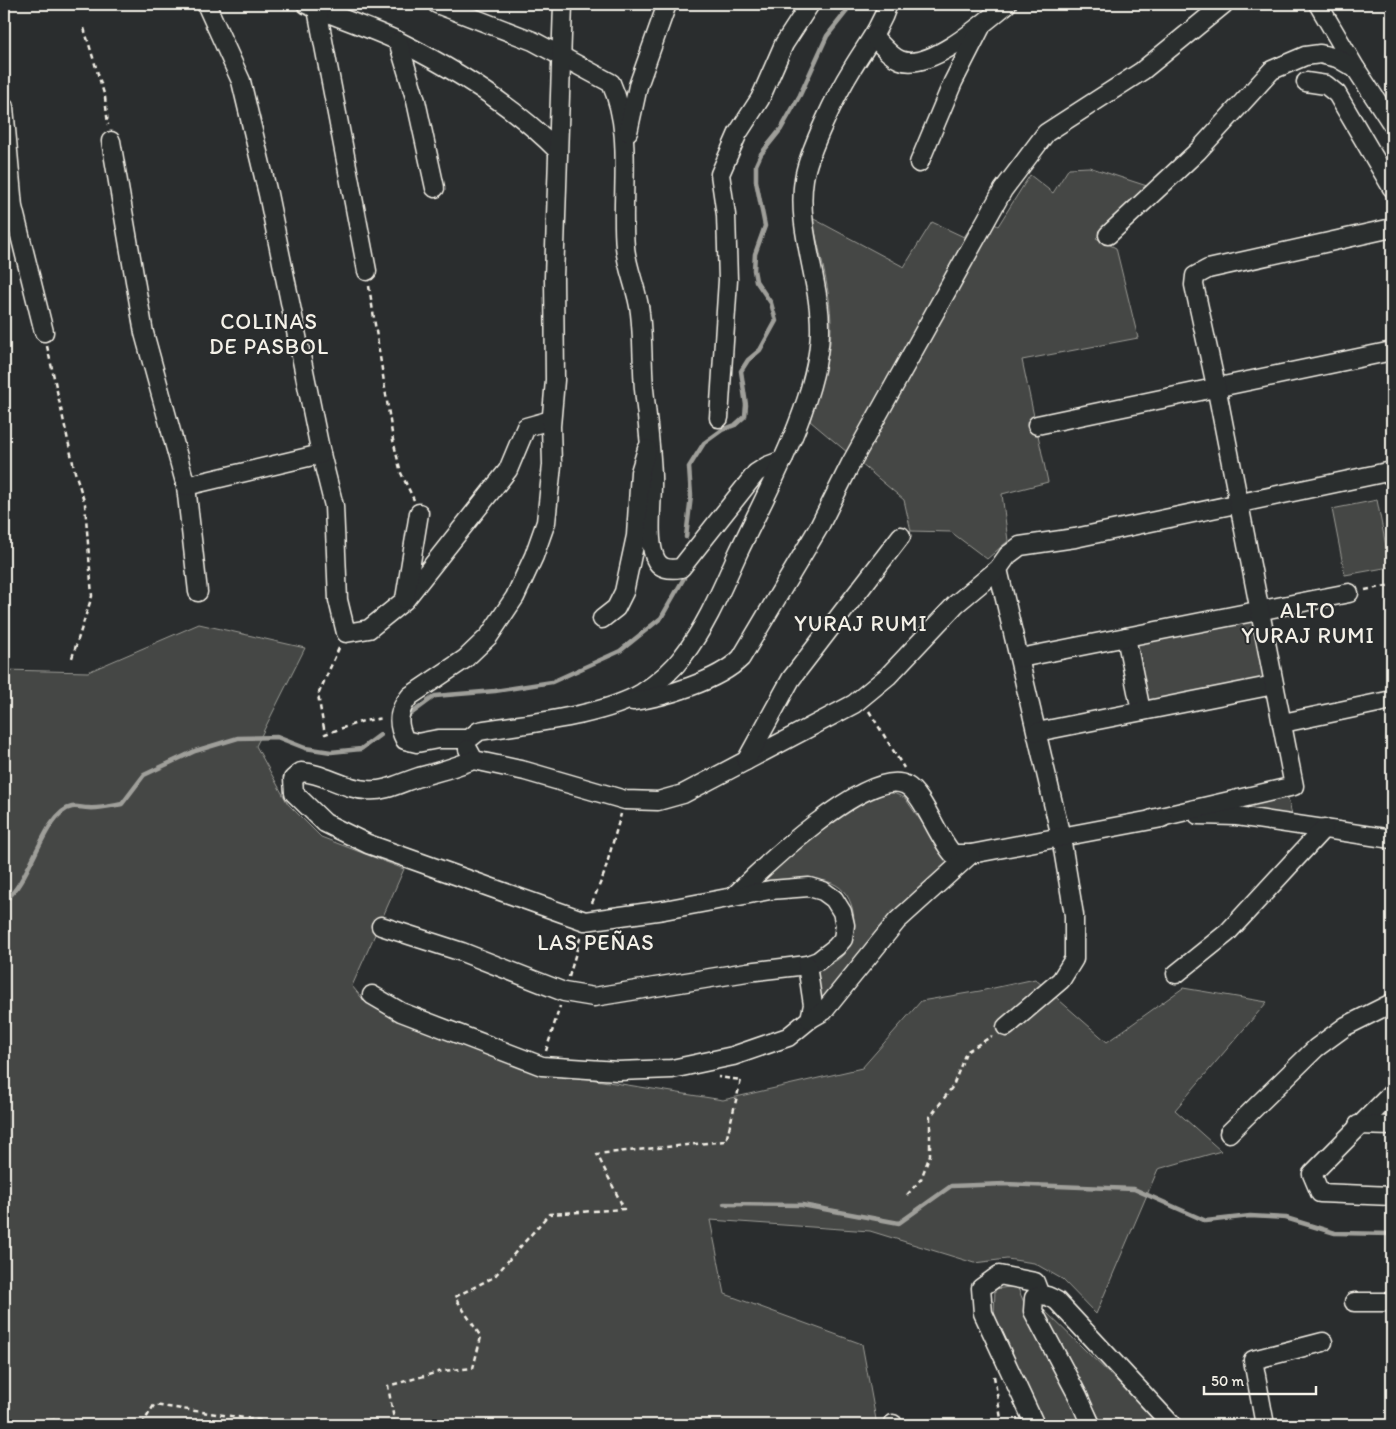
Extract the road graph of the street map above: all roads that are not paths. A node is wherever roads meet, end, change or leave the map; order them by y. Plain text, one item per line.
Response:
1 (206, 4) edge
2 (437, 4) edge
3 (563, 4) edge
4 (667, 4) edge
5 (810, 4) edge
6 (888, 4) edge
7 (1007, 4) edge
8 (1224, 4) edge
9 (1318, 4) edge
10 (312, 6) edge
11 (984, 23) junction
12 (874, 37) junction
13 (398, 41) junction
14 (560, 56) junction
15 (1356, 70) junction
16 (1306, 82) dead end
17 (4, 107) edge
18 (1390, 116) edge
19 (111, 141) road end
20 (558, 151) junction
21 (625, 151) junction
22 (919, 163) dead end
23 (435, 188) dead end
24 (1392, 188) edge
25 (8, 202) edge
26 (1392, 228) edge
27 (1108, 235) dead end
28 (367, 271) road end
29 (44, 332) road end
30 (1392, 351) edge
31 (1216, 386) junction
32 (719, 418) dead end
33 (551, 420) junction
34 (1037, 425) dead end
35 (650, 442) junction
36 (320, 454) junction
37 (783, 460) junction
38 (1392, 472) edge
39 (186, 486) junction
40 (1238, 503) junction
41 (419, 513) road end
42 (901, 536) dead end
43 (998, 569) junction
44 (198, 592) dead end
45 (1349, 594) road end
46 (405, 600) junction
47 (1260, 611) junction
48 (602, 619) dead end
49 (1126, 637) junction
50 (1020, 658) junction
51 (1274, 685) junction
52 (1392, 700) edge
53 (620, 702) junction
54 (1141, 711) junction
55 (1283, 723) junction
56 (1037, 732) junction
57 (469, 739) junction
58 (474, 760) junction
59 (746, 761) junction
60 (1152, 819) junction
61 (1324, 828) junction
62 (1060, 836) junction
63 (1392, 839) edge
64 (971, 854) junction
65 (732, 897) junction
66 (380, 926) dead end
67 (807, 965) junction
68 (1176, 974) dead end
69 (372, 995) dead end
70 (1392, 1003) edge
71 (810, 1019) junction
72 (1006, 1026) road end
73 (1392, 1093) edge
74 (1358, 1125) junction
75 (1392, 1126) edge
76 (1229, 1133) dead end
77 (1392, 1196) edge
78 (1040, 1295) junction
79 (1354, 1302) dead end
80 (1392, 1302) edge
81 (1323, 1342) dead end
82 (1034, 1425) edge
83 (1091, 1425) edge
84 (1172, 1425) edge
85 (1264, 1425) edge

1 - 36 street
2 - 14 street
3 - 14 street
4 - 21 street
5 - 32 street
6 - 12 street
7 - 11 street
8 - 53 street
9 - 15 street
10 - 13 street
10 - 28 street
11 - 12 street
11 - 22 street
12 - 37 street
13 - 20 street
13 - 23 street
14 - 20 street
14 - 21 street
15 - 18 street
15 - 27 street
16 - 24 street
17 - 25 street
19 - 39 street
20 - 33 street
21 - 35 street
25 - 29 street
26 - 31 street
30 - 31 street
31 - 34 street
31 - 40 street
33 - 46 street
33 - 57 street
35 - 37 street
35 - 48 street
36 - 39 street
36 - 46 street
37 - 53 street
38 - 40 street
39 - 44 street
40 - 43 street
40 - 47 street
41 - 46 street
42 - 59 street
43 - 50 street
43 - 59 street
45 - 47 street
47 - 49 street
47 - 51 street
49 - 50 street
49 - 54 street
50 - 56 street
51 - 54 street
51 - 55 street
52 - 55 street
53 - 57 street
54 - 56 street
55 - 60 street
56 - 62 street
57 - 58 street
58 - 59 street
58 - 65 street
60 - 61 street
60 - 62 street
61 - 63 street
61 - 68 street
62 - 64 street
62 - 72 street
64 - 65 street
64 - 71 street
65 - 67 street
66 - 67 street
67 - 71 street
69 - 71 street
70 - 76 street
73 - 74 street
74 - 75 street
74 - 77 street
78 - 82 street
78 - 83 street
78 - 84 street
79 - 80 street
81 - 85 street

